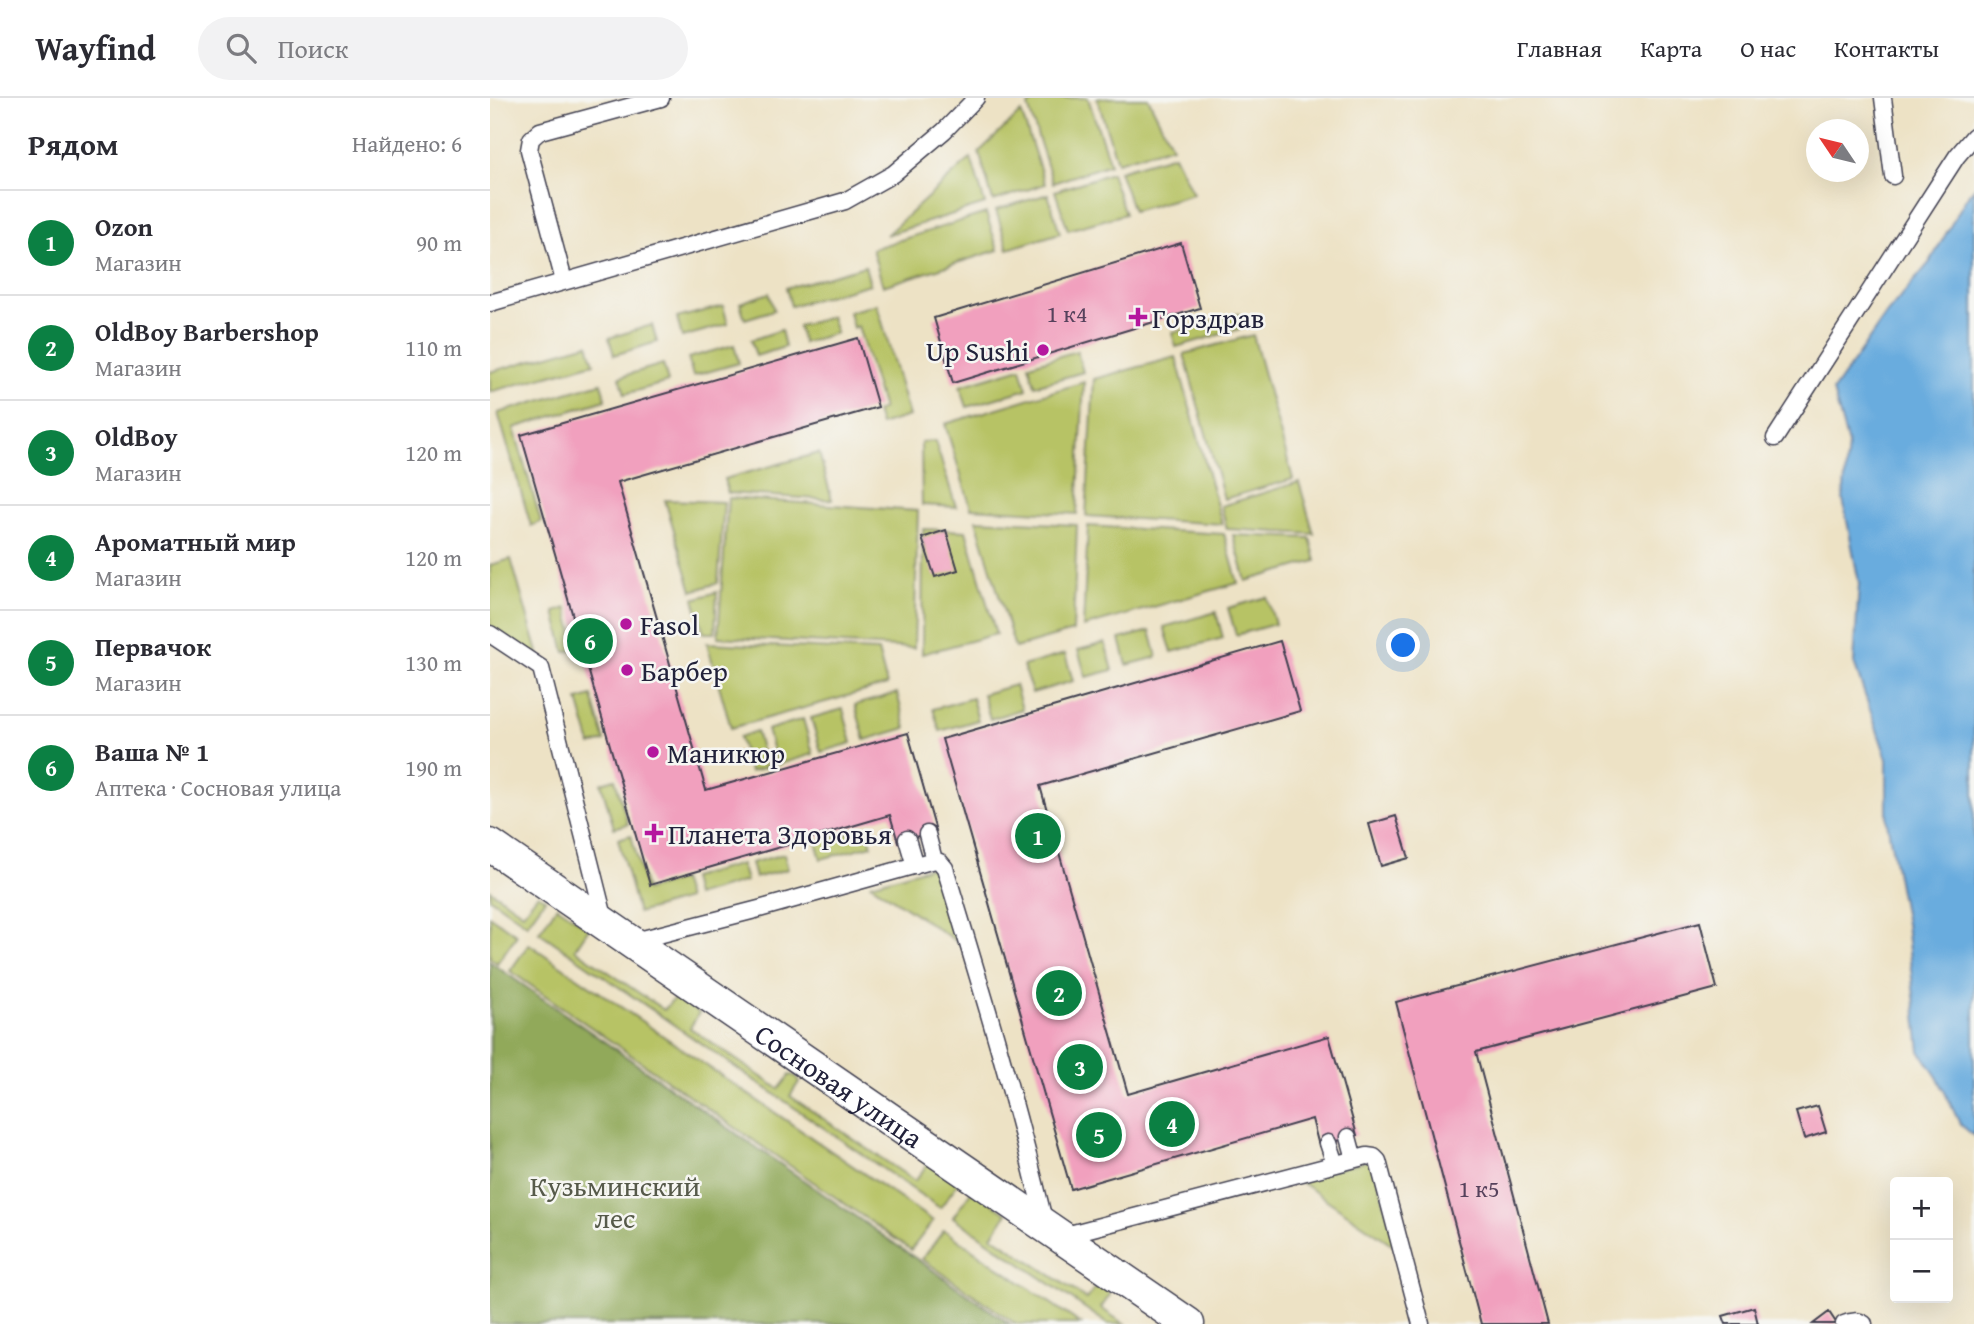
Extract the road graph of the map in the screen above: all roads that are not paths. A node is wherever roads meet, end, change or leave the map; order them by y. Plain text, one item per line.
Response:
1 (661, 98) edge
2 (976, 98) edge
3 (1883, 98) edge
4 (1974, 136) edge
5 (1893, 176) dead end
6 (564, 281) junction
7 (490, 303) edge
8 (1775, 438) dead end
9 (490, 634) edge
10 (927, 834) dead end
11 (907, 839) dead end
12 (490, 845) edge
13 (934, 860) junction
14 (915, 866) junction
15 (618, 935) junction
16 (1348, 1137) dead end
17 (1328, 1143) dead end
18 (1354, 1159) junction
19 (1335, 1164) junction
20 (1054, 1231) junction
21 (1188, 1324) edge
22 (1421, 1324) edge
23 (1844, 1324) edge
24 (1864, 1324) edge

1 - 6 lane
2 - 6 lane
3 - 5 lane
4 - 8 lane
6 - 7 lane
9 - 15 lane
10 - 13 lane
11 - 14 lane
12 - 15 street, Сосновая улица
13 - 14 lane
13 - 20 lane
14 - 15 lane
15 - 20 street, Сосновая улица
16 - 18 lane
17 - 19 lane
18 - 19 lane
18 - 22 lane
19 - 20 lane
20 - 21 street, Сосновая улица
23 - 24 lane

